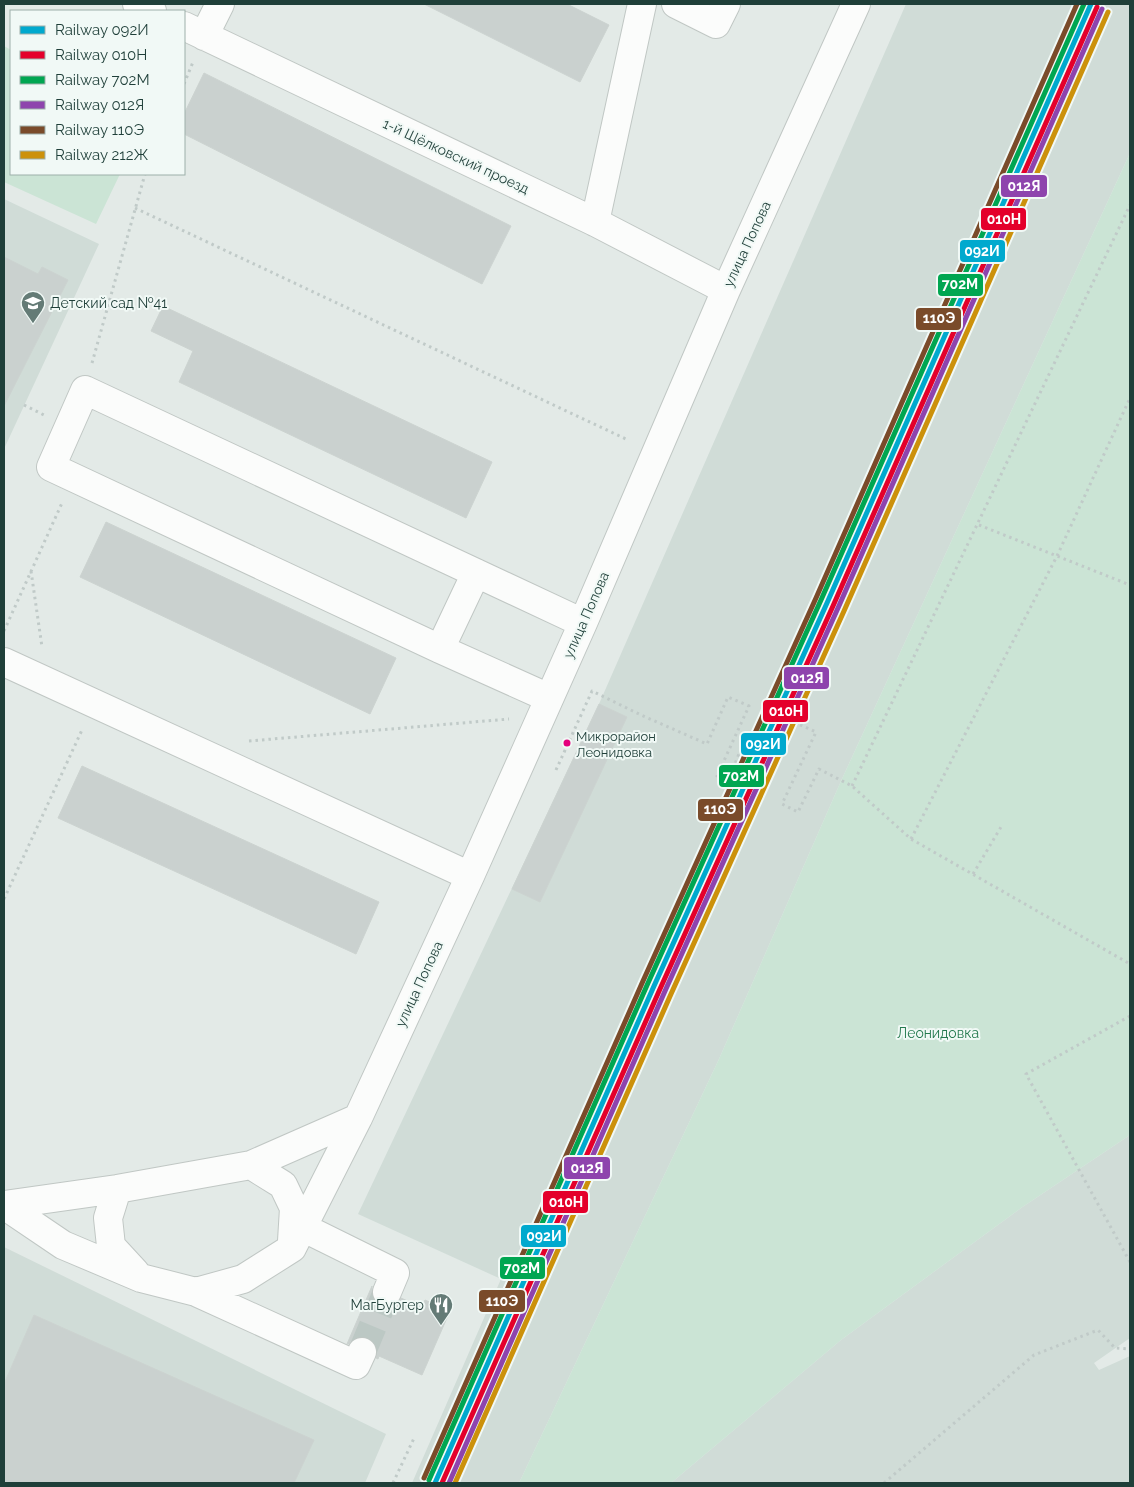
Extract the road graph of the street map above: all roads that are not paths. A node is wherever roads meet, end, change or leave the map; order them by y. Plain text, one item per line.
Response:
1 (137, 4) edge
2 (220, 4) edge
3 (642, 4) edge
4 (676, 4) edge
5 (726, 4) edge
6 (856, 4) edge
7 (150, 10) edge
8 (194, 31) edge
9 (596, 222) junction
10 (726, 290) junction
11 (476, 573) junction
12 (583, 623) junction
13 (440, 649) junction
14 (4, 662) edge
15 (549, 698) junction
16 (470, 876) junction
17 (358, 1118) junction
18 (251, 1165) junction
19 (117, 1189) junction
20 (4, 1205) edge
21 (297, 1237) junction
22 (141, 1278) junction
23 (196, 1292) junction
24 (387, 1292) tunnel mouth
25 (362, 1352) tunnel mouth

1 - 7 street
2 - 8 street
3 - 9 street
4 - 5 street
6 - 10 street, улица Попова
8 - 9 street, 1-й Щёлковский проезд
9 - 10 street, 1-й Щёлковский проезд
10 - 12 street, улица Попова
11 - 12 street
11 - 13 street
11 - 13 street
12 - 15 street, улица Попова
13 - 15 street
14 - 16 street
15 - 16 street, улица Попова
16 - 17 street, улица Попова
17 - 18 street
17 - 21 street, улица Попова
18 - 19 street
18 - 21 street
19 - 20 street
19 - 22 street
20 - 22 street
21 - 23 street
21 - 24 street
22 - 23 street
23 - 25 street

